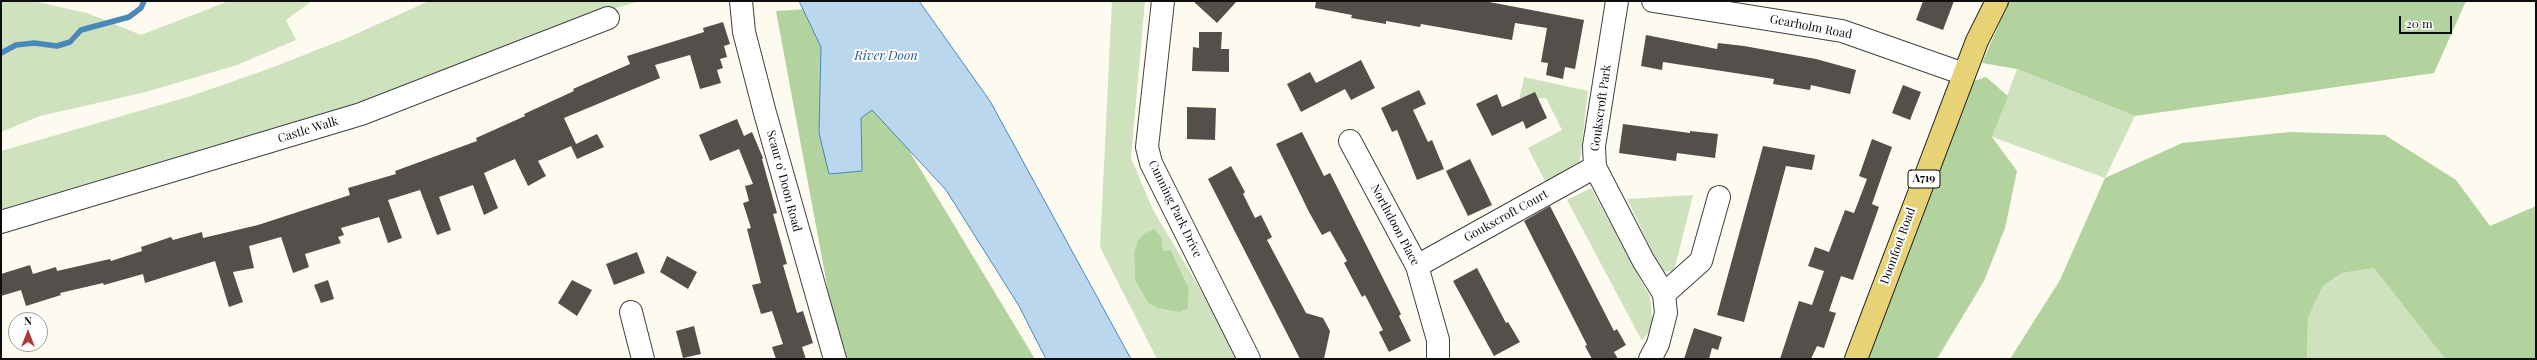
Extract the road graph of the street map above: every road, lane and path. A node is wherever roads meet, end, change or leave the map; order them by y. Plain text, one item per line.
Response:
1 (741, 1) edge
2 (1163, 1) edge
3 (1616, 1) edge
4 (1653, 1) edge
5 (1997, 1) edge
6 (608, 18) dead end
7 (1964, 74) junction
8 (1350, 141) dead end
9 (1595, 167) junction
10 (1719, 197) dead end
11 (1, 222) edge
12 (1417, 266) junction
13 (1664, 294) junction
14 (631, 312) dead end
15 (643, 359) edge
16 (835, 359) edge
17 (1249, 359) edge
18 (1438, 359) edge
19 (1650, 359) edge
20 (1856, 359) edge

1 - 16 street, Scaur o' Doon Road
2 - 17 street, Cunning Park Drive
3 - 9 street, Goukscroft Park
4 - 7 street, Gearholm Road
5 - 7 main road, Doonfoot Road / A719
6 - 11 street, Castle Walk
7 - 20 main road, Doonfoot Road / A719
8 - 12 street, Northdoon Place
9 - 12 street, Goukscroft Court
9 - 13 street, Goukscroft Park
10 - 13 street
12 - 18 street, Northdoon Place
13 - 19 street, Goukscroft Park
14 - 15 street

